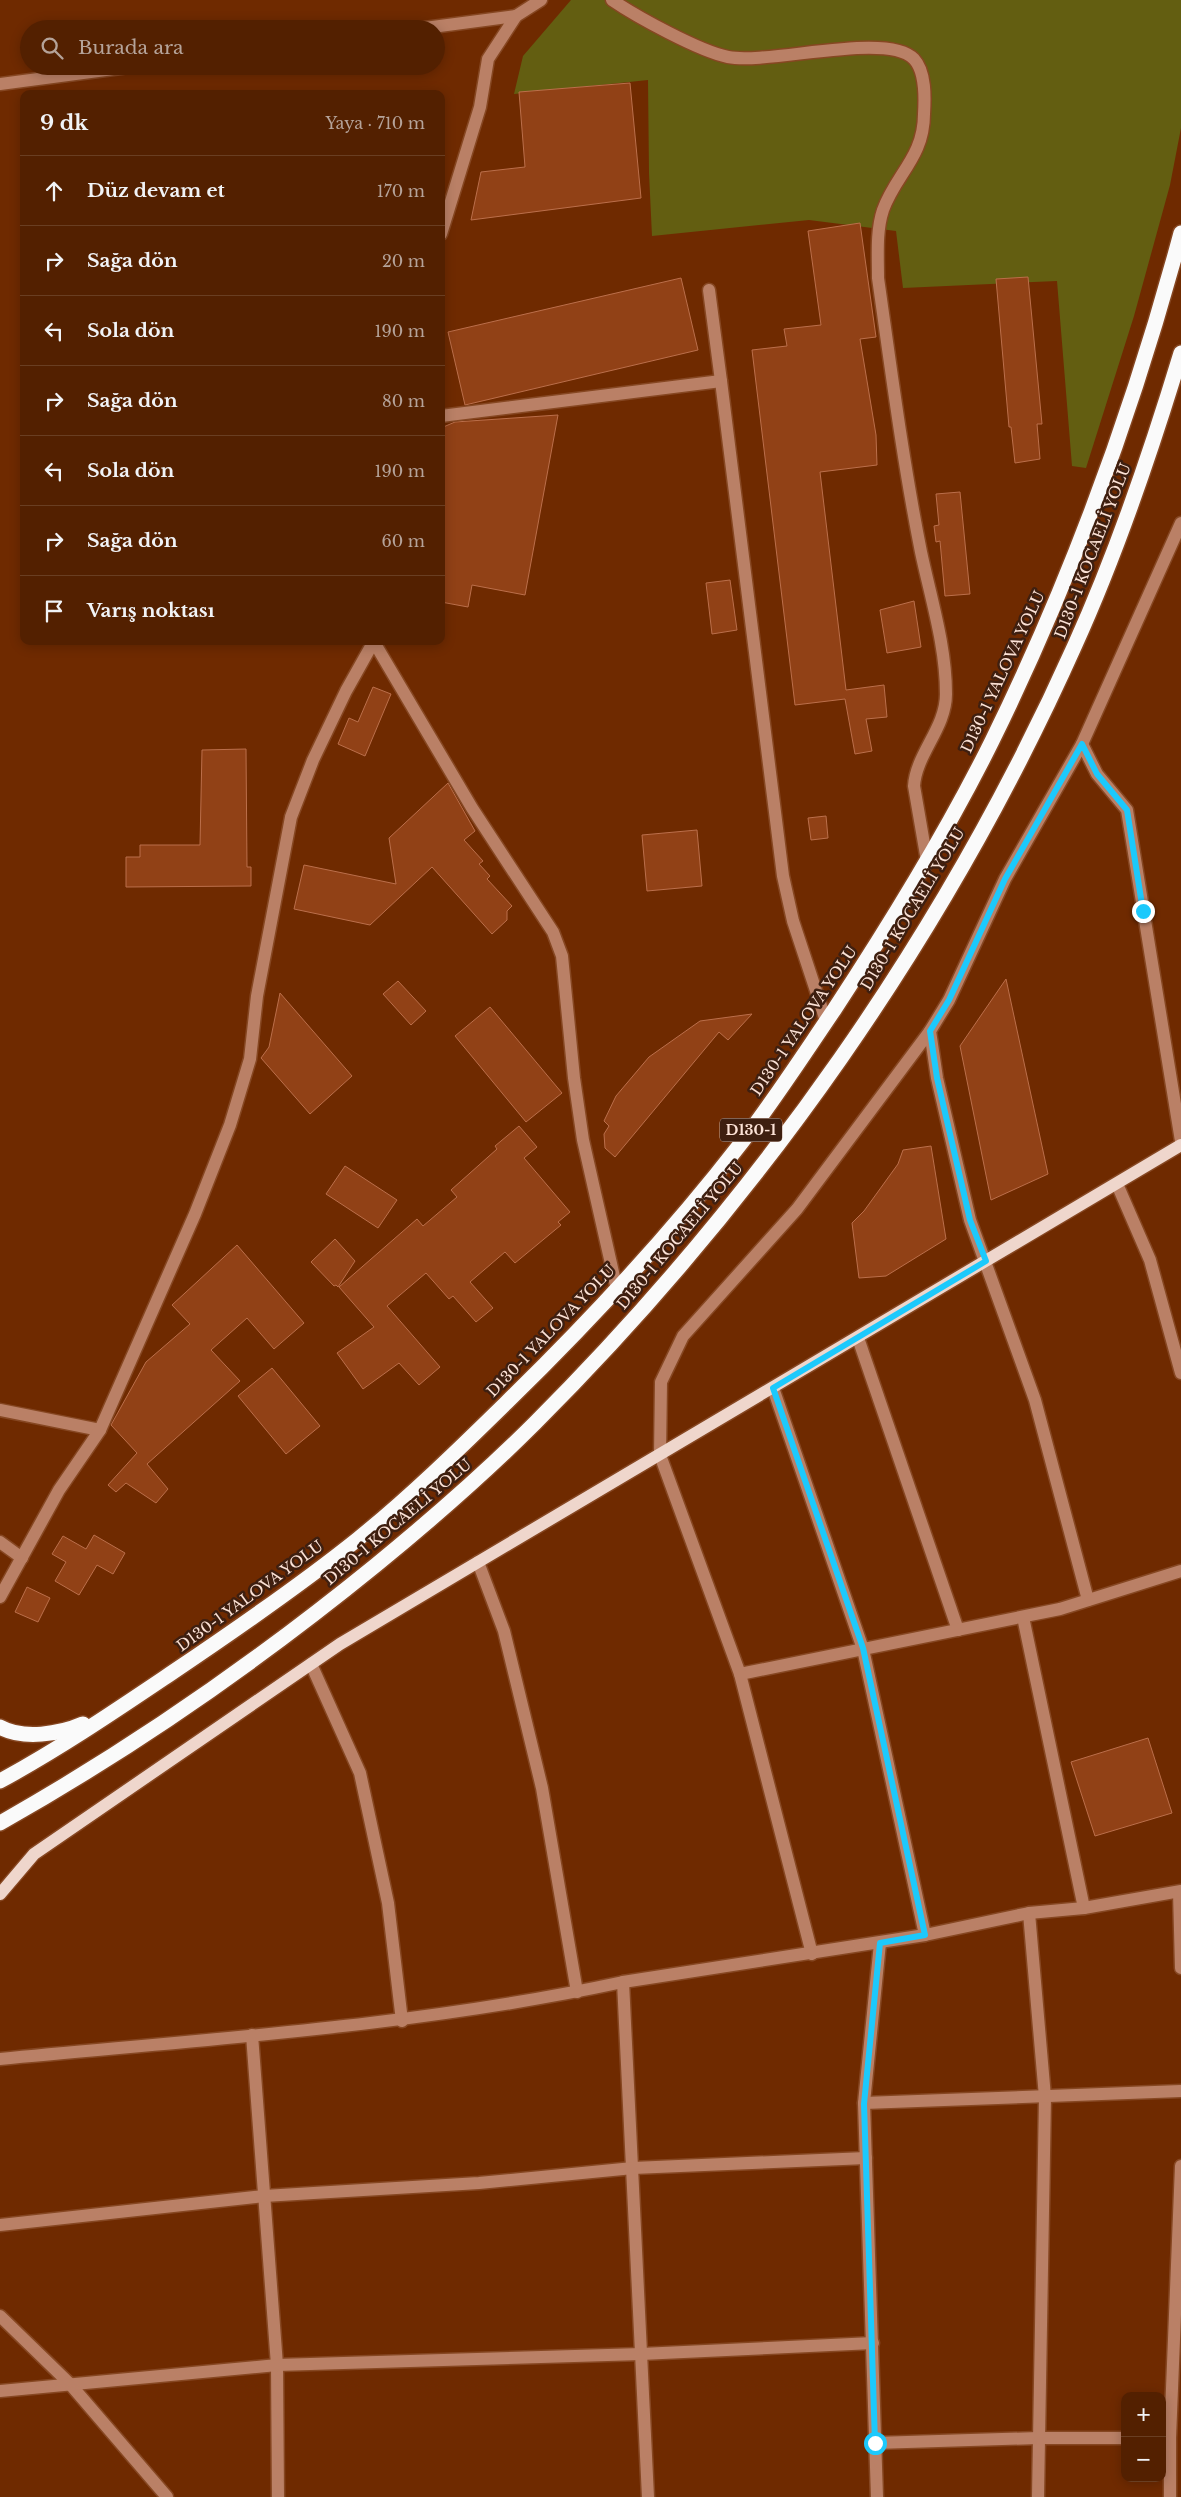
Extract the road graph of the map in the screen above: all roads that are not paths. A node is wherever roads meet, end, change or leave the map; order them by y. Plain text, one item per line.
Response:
1 (541, 0) edge
2 (612, 0) edge
3 (516, 16) junction
4 (445, 25) edge
5 (68, 75) edge
6 (0, 84) edge
7 (445, 221) edge
8 (1181, 233) edge
9 (709, 290) dead end
10 (1181, 353) edge
11 (721, 381) junction
12 (445, 416) edge
13 (1181, 523) edge
14 (372, 645) edge
15 (376, 645) edge
16 (1082, 744) junction
17 (927, 861) junction
18 (826, 1021) junction
19 (930, 1031) junction
20 (1181, 1141) edge
21 (1181, 1145) edge
22 (1117, 1184) junction
23 (986, 1261) junction
24 (617, 1290) junction
25 (858, 1338) junction
26 (1181, 1373) edge
27 (773, 1388) junction
28 (0, 1410) edge
29 (100, 1430) junction
30 (660, 1455) junction
31 (0, 1542) edge
32 (22, 1558) junction
33 (478, 1562) junction
34 (1181, 1571) edge
35 (0, 1597) edge
36 (1088, 1600) junction
37 (1022, 1617) junction
38 (958, 1630) junction
39 (863, 1648) junction
40 (311, 1664) junction
41 (740, 1674) junction
42 (119, 1708) junction
43 (0, 1727) edge
44 (0, 1781) edge
45 (0, 1823) edge
46 (1180, 1891) edge
47 (0, 1894) edge
48 (1084, 1908) junction
49 (1029, 1913) junction
50 (925, 1935) junction
51 (880, 1943) junction
52 (812, 1954) junction
53 (1181, 1968) edge
54 (623, 1982) junction
55 (577, 1992) junction
56 (402, 2021) junction
57 (252, 2035) junction
58 (0, 2059) edge
59 (1181, 2091) edge
60 (1045, 2097) junction
61 (864, 2104) junction
62 (866, 2158) junction
63 (1181, 2166) edge
64 (633, 2168) junction
65 (264, 2196) junction
66 (0, 2225) edge
67 (0, 2316) edge
68 (873, 2343) junction
69 (641, 2354) junction
70 (277, 2365) junction
71 (70, 2384) junction
72 (0, 2391) edge
73 (1038, 2438) junction
74 (1121, 2438) edge
75 (1171, 2438) edge
76 (875, 2443) junction
77 (167, 2497) edge
78 (278, 2497) edge
79 (648, 2497) edge
80 (877, 2497) edge
81 (1038, 2497) edge
82 (1170, 2497) edge

1 - 3 street
2 - 17 street
3 - 4 street
3 - 7 street
5 - 6 street
8 - 17 highway, D130-1 YALOVA YOLU / D130-1
9 - 11 street
10 - 45 highway, D130-1 KOCAELİ YOLU / D130-1
11 - 12 street
11 - 18 street
13 - 16 street
14 - 29 street
15 - 24 street
16 - 19 street
16 - 20 street
17 - 18 highway, D130-1 YALOVA YOLU / D130-1
18 - 24 highway, D130-1 YALOVA YOLU / D130-1
19 - 23 street
19 - 30 street
21 - 22 main road
22 - 23 main road
22 - 26 street
23 - 25 main road
23 - 36 street
24 - 42 highway, D130-1 YALOVA YOLU / D130-1
25 - 27 main road
25 - 38 street
27 - 30 main road
27 - 39 street
28 - 29 street
29 - 32 street
30 - 33 main road
30 - 41 street
31 - 32 street
32 - 35 street
33 - 40 main road
33 - 55 street
34 - 36 street
36 - 37 street
37 - 38 street
37 - 48 street
38 - 39 street
39 - 41 street
39 - 50 street
40 - 47 main road
40 - 56 street
41 - 52 street
42 - 43 highway
42 - 44 highway, D130-1 YALOVA YOLU / D130-1
46 - 48 street
46 - 53 street
48 - 49 street
49 - 50 street
49 - 60 street
50 - 51 street
51 - 52 street
51 - 61 street
52 - 54 street
54 - 55 street
54 - 64 street
55 - 56 street
56 - 57 street
57 - 58 street
57 - 65 street
59 - 60 street
60 - 61 street
60 - 73 street
61 - 62 street
62 - 64 street
62 - 68 street
63 - 75 street
64 - 65 street
64 - 69 street
65 - 66 street
65 - 70 street
67 - 71 street
68 - 69 street
68 - 76 street
69 - 70 street
69 - 79 street
70 - 71 street
70 - 78 street
71 - 72 street
71 - 77 street
73 - 74 street
73 - 76 street
73 - 81 street
75 - 82 street
76 - 80 street

